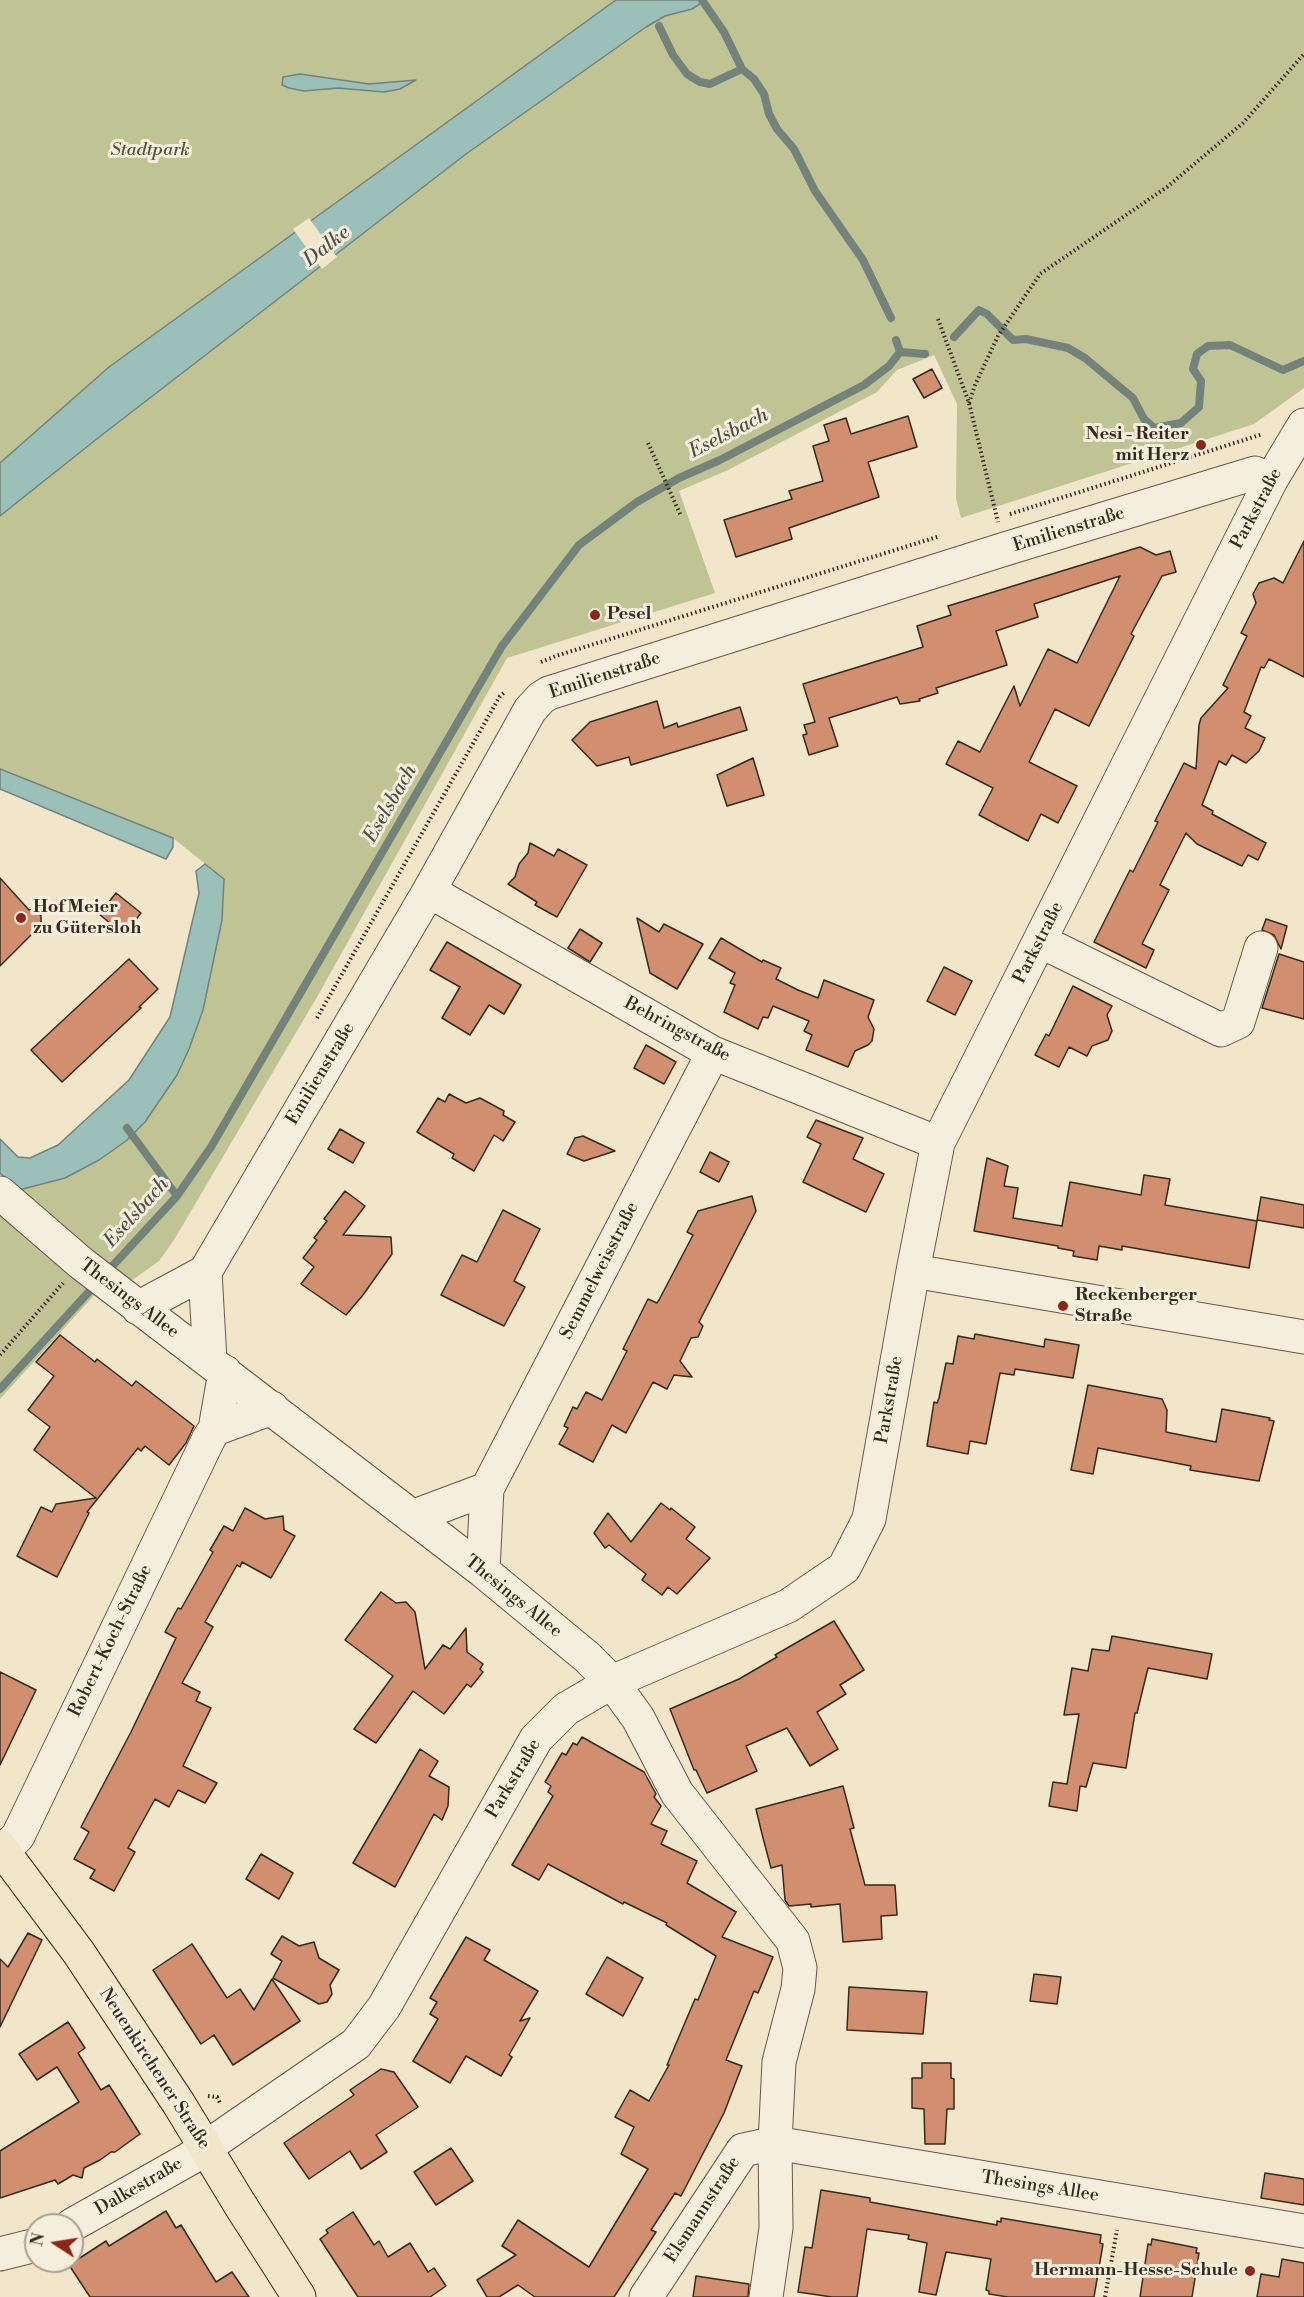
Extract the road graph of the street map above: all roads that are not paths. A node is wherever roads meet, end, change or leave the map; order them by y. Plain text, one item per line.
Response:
1 (1304, 425) edge
2 (1271, 480) junction
3 (429, 891) junction
4 (1040, 941) junction
5 (1261, 948) dead end
6 (713, 1053) junction
7 (938, 1143) junction
8 (0, 1193) edge
9 (913, 1271) junction
10 (205, 1272) junction
11 (138, 1308) junction
12 (1304, 1337) edge
13 (218, 1366) junction
14 (272, 1408) junction
15 (215, 1429) junction
16 (487, 1489) junction
17 (412, 1517) junction
18 (483, 1570) junction
19 (612, 1682) junction
20 (2, 1849) edge
21 (775, 2143) junction
22 (206, 2147) junction
23 (84, 2218) edge
24 (1304, 2231) edge
25 (24, 2248) edge
26 (0, 2253) edge
27 (300, 2297) edge
28 (646, 2297) edge
29 (766, 2297) edge

1 - 2 street, Parkstraße
2 - 3 street, Emilienstraße
2 - 4 street, Parkstraße
3 - 6 street, Behringstraße
3 - 10 street, Emilienstraße
4 - 5 street
4 - 7 street, Parkstraße
6 - 7 street, Behringstraße
6 - 16 street, Semmelweisstraße
7 - 9 street, Parkstraße
8 - 11 street, Thesings Allee
9 - 12 street
9 - 19 street, Parkstraße
10 - 11 street
10 - 13 street
11 - 13 street, Thesings Allee
13 - 14 street, Thesings Allee
13 - 15 street, Robert-Koch-Straße
14 - 15 street
14 - 17 street, Thesings Allee
15 - 20 street, Robert-Koch-Straße
16 - 17 street
16 - 18 street, Semmelweisstraße
17 - 18 street, Thesings Allee
18 - 19 street, Thesings Allee
19 - 21 street, Thesings Allee
19 - 22 street, Parkstraße
20 - 22 main road, Neuenkirchener Straße
21 - 24 street, Thesings Allee
21 - 28 street, Elsmannstraße
21 - 29 street, Thesings Allee
22 - 23 street, Dalkestraße
22 - 27 main road, Neuenkirchener Straße
25 - 26 street

